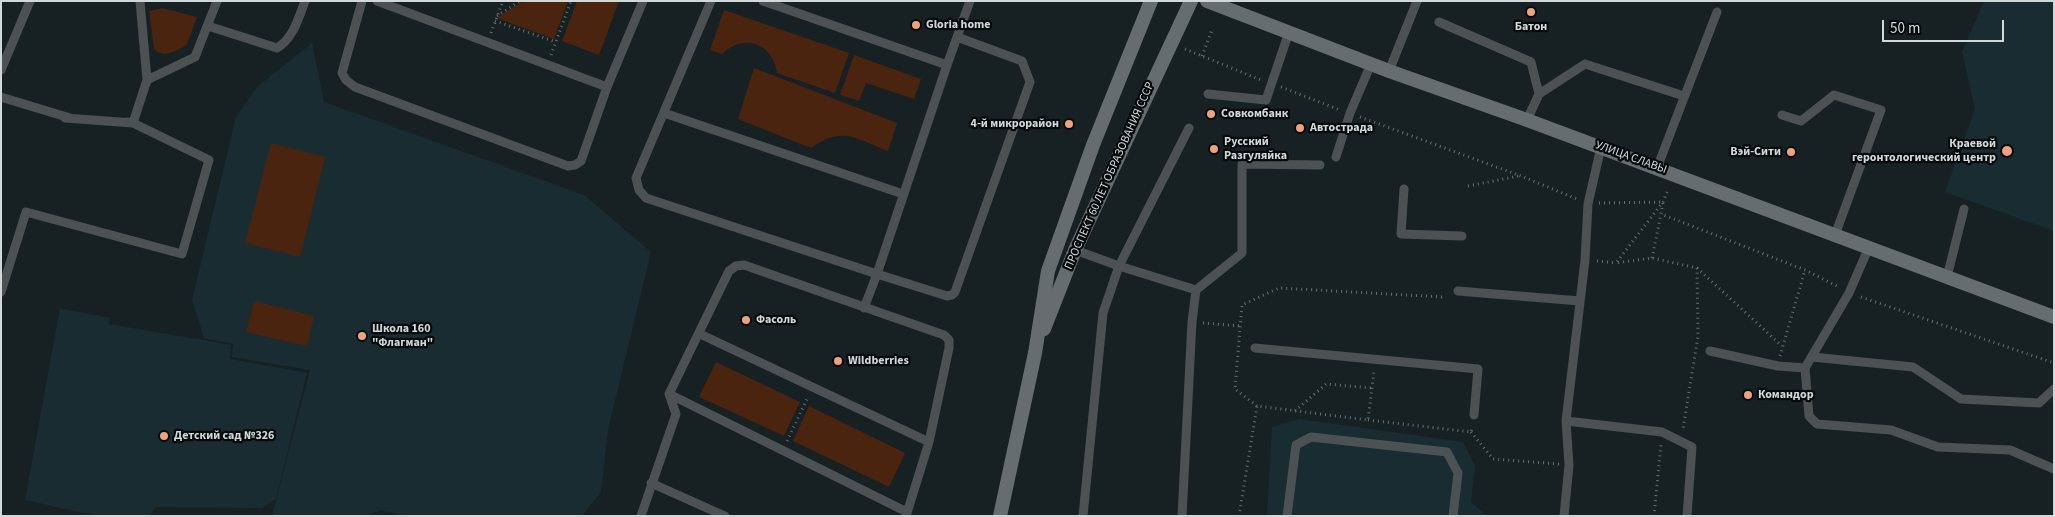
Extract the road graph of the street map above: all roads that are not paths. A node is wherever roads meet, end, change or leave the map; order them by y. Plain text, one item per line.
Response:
1 (30, 1) edge
2 (140, 1) edge
3 (217, 1) edge
4 (305, 1) edge
5 (362, 1) edge
6 (377, 1) edge
7 (643, 1) edge
8 (711, 1) edge
9 (763, 1) edge
10 (970, 1) edge
11 (1151, 1) edge
12 (1191, 1) edge
13 (1207, 1) edge
14 (1417, 1) edge
15 (1717, 12) dead end
16 (1439, 22) dead end
17 (208, 26) junction
18 (1289, 32) junction
19 (957, 37) junction
20 (1371, 64) junction
21 (947, 65) junction
22 (1, 70) edge
23 (1389, 71) junction
24 (147, 80) junction
25 (607, 87) junction
26 (1208, 94) dead end
27 (1539, 94) junction
28 (1684, 96) junction
29 (1, 97) edge
30 (664, 113) junction
31 (1782, 115) dead end
32 (1527, 120) junction
33 (133, 123) junction
34 (1189, 128) dead end
35 (1601, 148) junction
36 (1336, 157) dead end
37 (1320, 165) dead end
38 (1657, 168) junction
39 (1404, 189) dead end
40 (903, 194) junction
41 (1964, 209) dead end
42 (1835, 235) junction
43 (1462, 236) dead end
44 (1869, 247) junction
45 (1075, 250) junction
46 (1119, 266) junction
47 (877, 274) junction
48 (1947, 277) junction
49 (1196, 290) junction
50 (1458, 291) dead end
51 (1, 292) edge
52 (1580, 301) junction
53 (864, 308) junction
54 (2054, 317) edge
55 (700, 334) junction
56 (1255, 348) dead end
57 (1710, 351) dead end
58 (1035, 353) junction
59 (1812, 357) junction
60 (1805, 368) junction
61 (2054, 389) edge
62 (670, 394) junction
63 (1474, 415) road end
64 (1566, 421) junction
65 (929, 442) junction
66 (2054, 469) edge
67 (651, 483) junction
68 (906, 514) edge
69 (641, 516) edge
70 (725, 516) edge
71 (1000, 516) edge
72 (1084, 516) edge
73 (1182, 516) edge
74 (1287, 516) edge
75 (1453, 516) edge
76 (1564, 516) edge
77 (1687, 516) edge

1 - 22 lane
2 - 24 lane
3 - 17 lane
4 - 17 lane
5 - 25 lane
6 - 25 lane
7 - 25 lane
8 - 30 lane
9 - 21 lane
10 - 19 lane
11 - 58 main road, ПРОСПЕКТ 60 ЛЕТ ОБРАЗОВАНИЯ СССР
12 - 45 main road, ПРОСПЕКТ 60 ЛЕТ ОБРАЗОВАНИЯ СССР
13 - 18 main road, УЛИЦА СЛАВЫ
14 - 23 lane
15 - 28 lane
16 - 27 lane
17 - 24 lane
18 - 20 main road, УЛИЦА СЛАВЫ
18 - 26 lane
19 - 21 lane
19 - 47 lane
20 - 23 main road, УЛИЦА СЛАВЫ
20 - 36 lane
21 - 40 lane
23 - 32 main road, УЛИЦА СЛАВЫ
24 - 33 lane
27 - 28 lane
27 - 32 lane
28 - 38 lane
29 - 33 lane
30 - 40 lane
30 - 47 lane
31 - 42 lane
32 - 35 main road, УЛИЦА СЛАВЫ
33 - 51 lane
34 - 46 lane
35 - 38 main road, УЛИЦА СЛАВЫ
35 - 52 lane
37 - 49 lane
38 - 42 main road, УЛИЦА СЛАВЫ
39 - 43 lane
40 - 47 lane
41 - 48 lane
42 - 44 main road, УЛИЦА СЛАВЫ
44 - 48 main road, УЛИЦА СЛАВЫ
44 - 59 lane
45 - 46 lane
45 - 58 main road, ПРОСПЕКТ 60 ЛЕТ ОБРАЗОВАНИЯ СССР
46 - 49 lane
46 - 72 lane
47 - 53 lane
48 - 54 main road, УЛИЦА СЛАВЫ
49 - 73 lane
50 - 52 lane
52 - 64 lane
53 - 55 lane
53 - 65 lane
55 - 62 lane
55 - 65 lane
56 - 63 lane
57 - 60 lane
58 - 71 main road, ПРОСПЕКТ 60 ЛЕТ ОБРАЗОВАНИЯ СССР
59 - 60 lane
59 - 61 lane
60 - 66 lane
62 - 67 lane
62 - 68 lane
64 - 76 lane
64 - 77 lane
65 - 68 lane
67 - 69 lane
67 - 70 lane
74 - 75 lane

